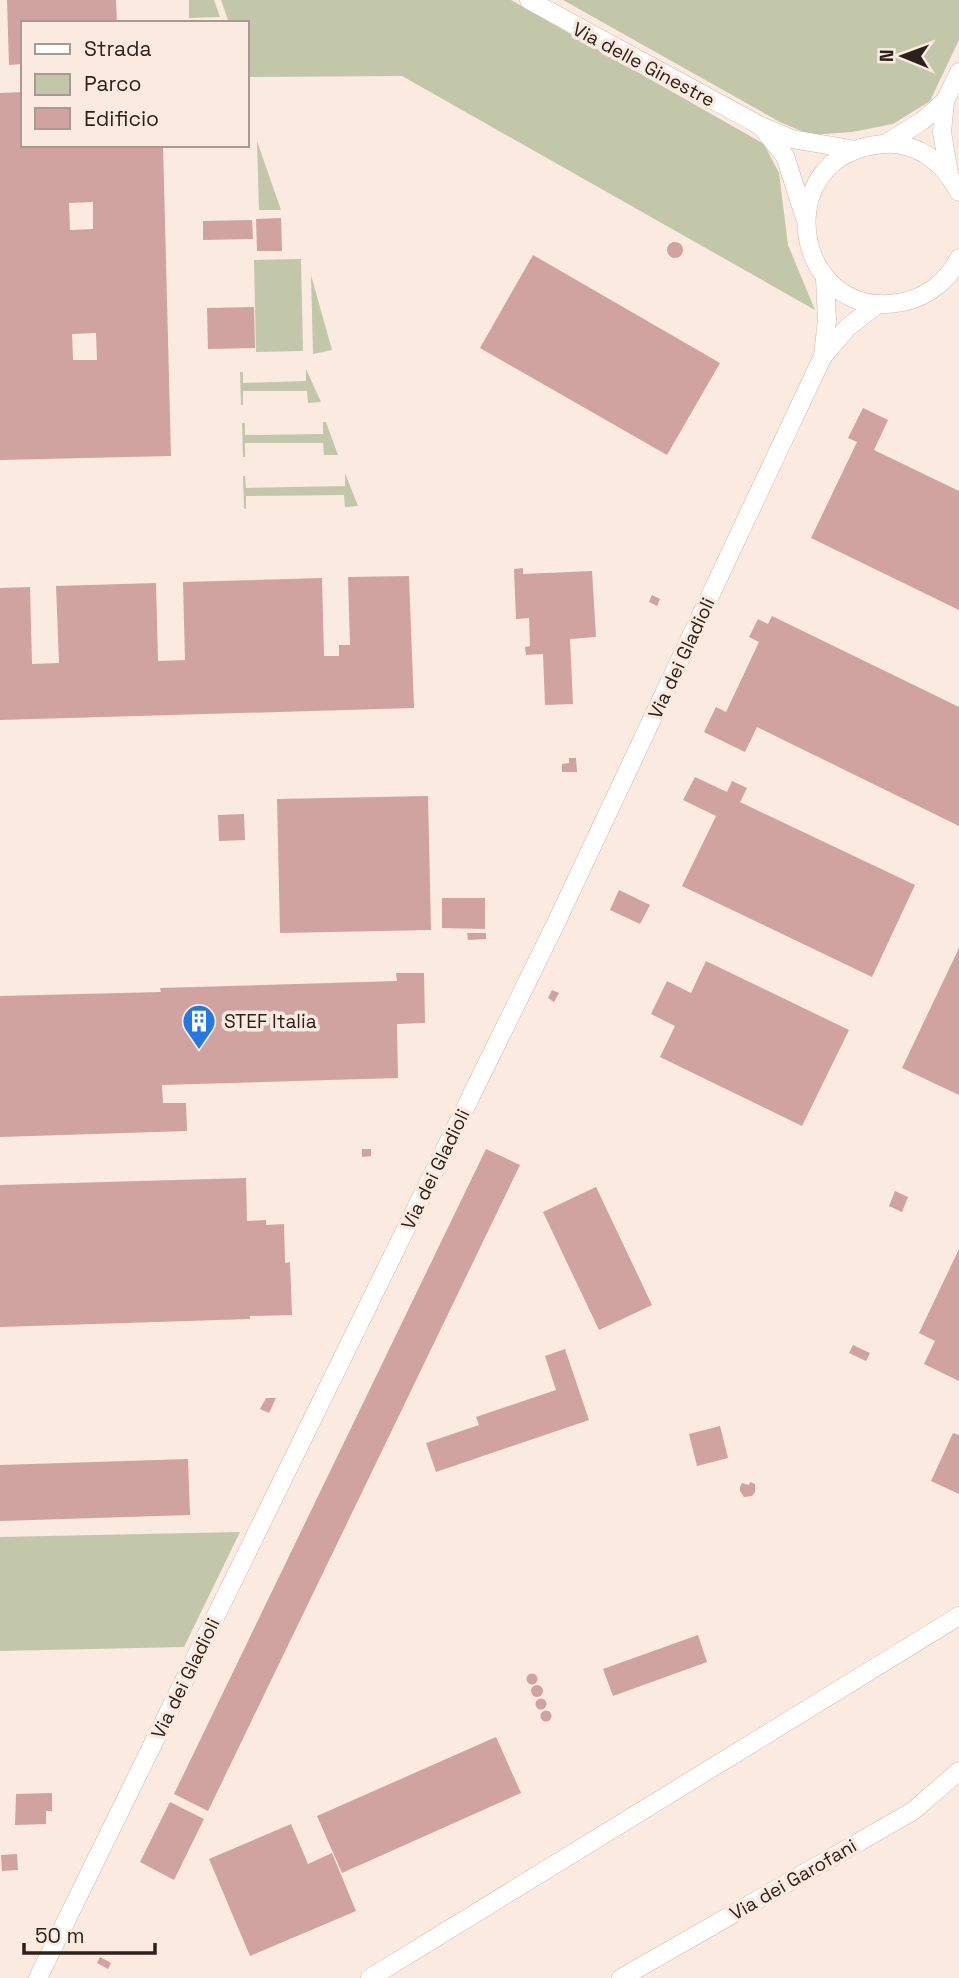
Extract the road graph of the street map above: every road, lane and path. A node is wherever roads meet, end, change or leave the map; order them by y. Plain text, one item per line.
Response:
1 (528, 1) edge
2 (959, 72) edge
3 (945, 101) junction
4 (761, 126) junction
5 (885, 144) junction
6 (856, 150) junction
7 (956, 184) edge
8 (805, 218) junction
9 (959, 258) edge
10 (825, 278) junction
11 (878, 304) junction
12 (823, 356) junction
13 (959, 1616) edge
14 (959, 1771) edge
15 (38, 1978) edge
16 (370, 1978) edge
17 (621, 1978) edge

1 - 4 street, Via delle Ginestre
2 - 3 street, Via dei Gladioli
3 - 5 street, Via dei Gladioli
3 - 7 street, Via dei Gladioli
4 - 6 street, Via delle Ginestre
4 - 8 street, Via delle Ginestre
5 - 6 street, Via dei Gladioli
5 - 7 street, Via dei Gladioli
6 - 8 street, Via dei Gladioli
8 - 10 street, Via dei Gladioli
9 - 11 street, Via dei Gladioli
10 - 11 street, Via dei Gladioli
10 - 12 street, Via dei Gladioli
11 - 12 street, Via dei Gladioli
12 - 15 street, Via dei Gladioli
13 - 16 street
14 - 17 street, Via dei Garofani

